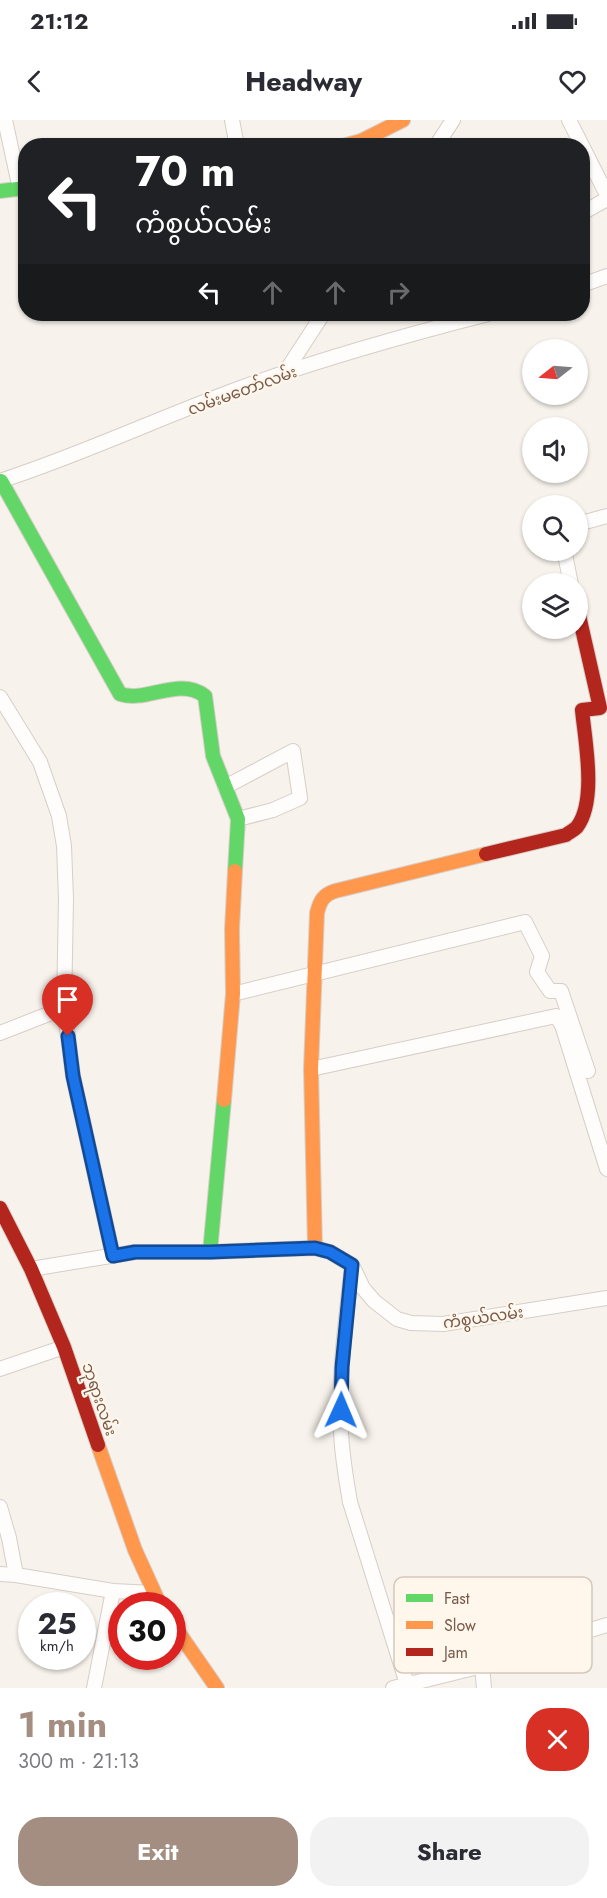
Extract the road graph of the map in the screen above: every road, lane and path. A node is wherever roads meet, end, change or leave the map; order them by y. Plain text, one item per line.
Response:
1 (5, 120) edge
2 (232, 120) edge
3 (403, 120) edge
4 (453, 120) edge
5 (570, 120) edge
6 (235, 138) edge
7 (367, 138) edge
8 (441, 138) edge
9 (579, 138) edge
10 (590, 162) edge
11 (18, 169) edge
12 (18, 189) edge
13 (0, 191) edge
14 (607, 197) edge
15 (590, 208) edge
16 (607, 276) edge
17 (590, 282) edge
18 (318, 321) edge
19 (460, 321) edge
20 (284, 374) junction
21 (0, 481) edge
22 (607, 516) edge
23 (588, 521) edge
24 (584, 639) edge
25 (0, 697) edge
26 (225, 787) junction
27 (238, 819) junction
28 (316, 975) junction
29 (233, 994) junction
30 (64, 1008) junction
31 (0, 1032) edge
32 (311, 1070) junction
33 (588, 1071) dead end
34 (607, 1169) edge
35 (0, 1208) edge
36 (315, 1248) junction
37 (210, 1252) junction
38 (113, 1256) junction
39 (352, 1265) junction
40 (31, 1269) junction
41 (607, 1298) edge
42 (64, 1347) junction
43 (0, 1370) edge
44 (0, 1507) edge
45 (0, 1574) edge
46 (16, 1575) junction
47 (113, 1591) junction
48 (118, 1592) edge
49 (154, 1592) edge
50 (607, 1625) edge
51 (592, 1630) edge
52 (394, 1642) edge
53 (186, 1643) edge
54 (404, 1673) edge
55 (453, 1673) edge
56 (483, 1673) edge
57 (407, 1684) junction
58 (94, 1688) edge
59 (218, 1688) edge
60 (393, 1688) edge
61 (484, 1688) edge

1 - 11 street
2 - 6 street
3 - 7 street
4 - 8 street
5 - 9 street
10 - 14 street
12 - 13 street
14 - 15 street
16 - 17 street
18 - 20 street
19 - 20 street, လမ်းမတော်လမ်း
20 - 21 street, လမ်းမတော်လမ်း
21 - 26 street
22 - 23 street
24 - 28 street
25 - 30 street
26 - 27 street
26 - 27 street
27 - 29 street
28 - 29 street
28 - 32 street
28 - 33 street
29 - 37 street
30 - 31 street
30 - 38 street
32 - 34 street
32 - 36 street
35 - 40 street, ဘုရားလမ်း
36 - 37 street
36 - 39 street
37 - 38 street
38 - 40 street
39 - 41 street, ကံစွယ်လမ်း
39 - 52 street
40 - 42 street, ဘုရားလမ်း
42 - 43 street
42 - 49 street, ဘုရားလမ်း
44 - 46 street
45 - 46 street
46 - 47 street
47 - 48 street
47 - 58 street
50 - 51 street
53 - 59 street
54 - 57 street
55 - 57 street
56 - 61 street
57 - 60 street

